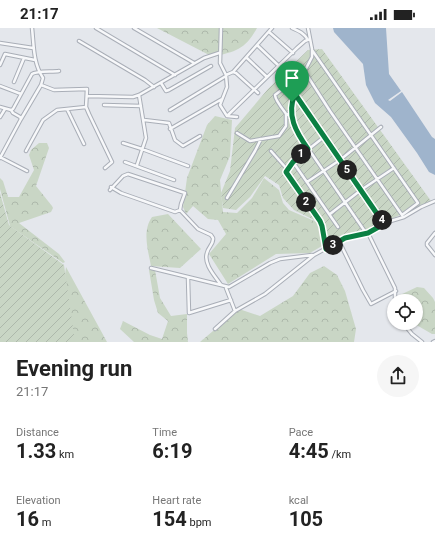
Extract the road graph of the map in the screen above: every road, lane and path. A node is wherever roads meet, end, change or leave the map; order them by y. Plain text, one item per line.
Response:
1 (32, 28) edge
2 (96, 28) edge
3 (134, 28) edge
4 (221, 28) edge
5 (272, 28) edge
6 (292, 28) edge
7 (308, 28) edge
8 (269, 32) junction
9 (309, 39) junction
10 (79, 42) dead end
11 (0, 43) edge
12 (257, 46) junction
13 (33, 48) junction
14 (312, 49) junction
15 (219, 53) junction
16 (293, 53) junction
17 (24, 58) junction
18 (247, 58) junction
19 (35, 60) junction
20 (195, 63) junction
21 (0, 65) edge
22 (211, 66) dead end
23 (279, 66) junction
24 (39, 71) junction
25 (59, 71) dead end
26 (233, 72) junction
27 (305, 72) junction
28 (175, 74) junction
29 (226, 76) junction
30 (267, 77) junction
31 (14, 82) dead end
32 (161, 83) junction
33 (41, 85) junction
34 (0, 86) edge
35 (154, 87) junction
36 (284, 88) dead end
37 (254, 90) junction
38 (258, 93) dead end
39 (21, 94) junction
40 (295, 94) junction
41 (139, 95) junction
42 (87, 96) junction
43 (223, 99) junction
44 (104, 105) dead end
45 (86, 106) junction
46 (141, 106) junction
47 (0, 107) edge
48 (5, 109) junction
49 (67, 109) junction
50 (12, 110) junction
51 (170, 110) dead end
52 (291, 112) junction
53 (286, 114) junction
54 (227, 116) junction
55 (237, 117) dead end
56 (0, 118) edge
57 (21, 119) junction
58 (144, 120) junction
59 (381, 127) dead end
60 (170, 129) junction
61 (237, 133) dead end
62 (371, 134) junction
63 (200, 136) dead end
64 (324, 138) junction
65 (261, 139) junction
66 (124, 143) dead end
67 (84, 144) dead end
68 (355, 147) junction
69 (142, 149) junction
70 (308, 149) junction
71 (26, 151) dead end
72 (271, 151) dead end
73 (0, 158) edge
74 (340, 160) junction
75 (125, 162) dead end
76 (293, 162) junction
77 (137, 165) junction
78 (188, 166) dead end
79 (105, 168) dead end
80 (394, 168) junction
81 (287, 169) junction
82 (27, 171) dead end
83 (324, 171) junction
84 (377, 178) junction
85 (174, 180) dead end
86 (307, 182) junction
87 (361, 190) junction
88 (227, 198) dead end
89 (435, 201) edge
90 (345, 203) junction
91 (180, 210) junction
92 (330, 214) junction
93 (403, 216) junction
94 (384, 224) junction
95 (338, 227) dead end
96 (367, 233) junction
97 (435, 233) edge
98 (339, 241) junction
99 (326, 249) junction
100 (314, 255) junction
101 (435, 256) edge
102 (151, 268) dead end
103 (188, 278) junction
104 (222, 285) junction
105 (225, 287) junction
106 (396, 291) junction
107 (396, 294) edge
108 (231, 300) junction
109 (235, 311) junction
110 (215, 329) dead end
111 (409, 330) edge
112 (422, 342) edge

1 - 13 street
2 - 28 street
3 - 20 street
4 - 15 street
5 - 8 street
6 - 9 street
7 - 9 street
8 - 12 street
8 - 16 street
9 - 14 street
9 - 16 street
10 - 35 street
11 - 13 street
12 - 18 street
12 - 23 street
13 - 19 street
14 - 27 street
14 - 62 street
15 - 20 street
15 - 29 street
16 - 23 street
17 - 19 street
17 - 21 street
17 - 31 street
18 - 26 street
18 - 30 street
19 - 24 street
20 - 28 street
22 - 32 street
23 - 30 street
24 - 25 street
24 - 33 street
24 - 39 street
26 - 29 street
26 - 37 street
27 - 40 street
27 - 68 street
28 - 32 street
29 - 43 street
29 - 51 street
30 - 37 street
32 - 35 street
33 - 42 street
33 - 57 street
34 - 39 street
35 - 41 street
36 - 53 street
37 - 38 street
37 - 54 street
39 - 50 street
40 - 52 street
40 - 64 street
41 - 42 street
41 - 46 street
42 - 45 street
43 - 54 street
43 - 60 street
44 - 46 street
45 - 49 street
45 - 79 street
46 - 58 street
47 - 48 street
48 - 50 street
48 - 56 street
49 - 67 street
49 - 71 street
50 - 57 street
52 - 53 street
52 - 70 street
53 - 65 street
54 - 55 street
57 - 73 street
58 - 60 street
58 - 69 street
59 - 62 street
60 - 63 street
61 - 65 street
62 - 68 street
62 - 80 street
64 - 70 street
64 - 74 street
65 - 88 street
66 - 69 street
68 - 74 street
68 - 84 street
69 - 77 street
69 - 78 street
70 - 76 street
70 - 83 street
72 - 81 street
73 - 82 street
74 - 83 street
74 - 87 street
75 - 77 street
76 - 81 street
76 - 86 street
77 - 85 street
80 - 84 street
80 - 93 street
81 - 99 street
83 - 86 street
83 - 90 street
84 - 87 street
84 - 93 street
86 - 92 street
87 - 90 street
87 - 94 street
89 - 93 street
90 - 92 street
90 - 96 street
91 - 91 street
91 - 104 street
92 - 95 street
93 - 94 street
94 - 96 street
96 - 98 street
96 - 106 street
97 - 101 street
98 - 99 street
98 - 106 street
99 - 100 street
100 - 105 street
100 - 109 street
102 - 103 street
103 - 104 street
103 - 108 street
104 - 105 street
105 - 108 street
106 - 107 street
108 - 109 street
109 - 110 street
111 - 112 street

